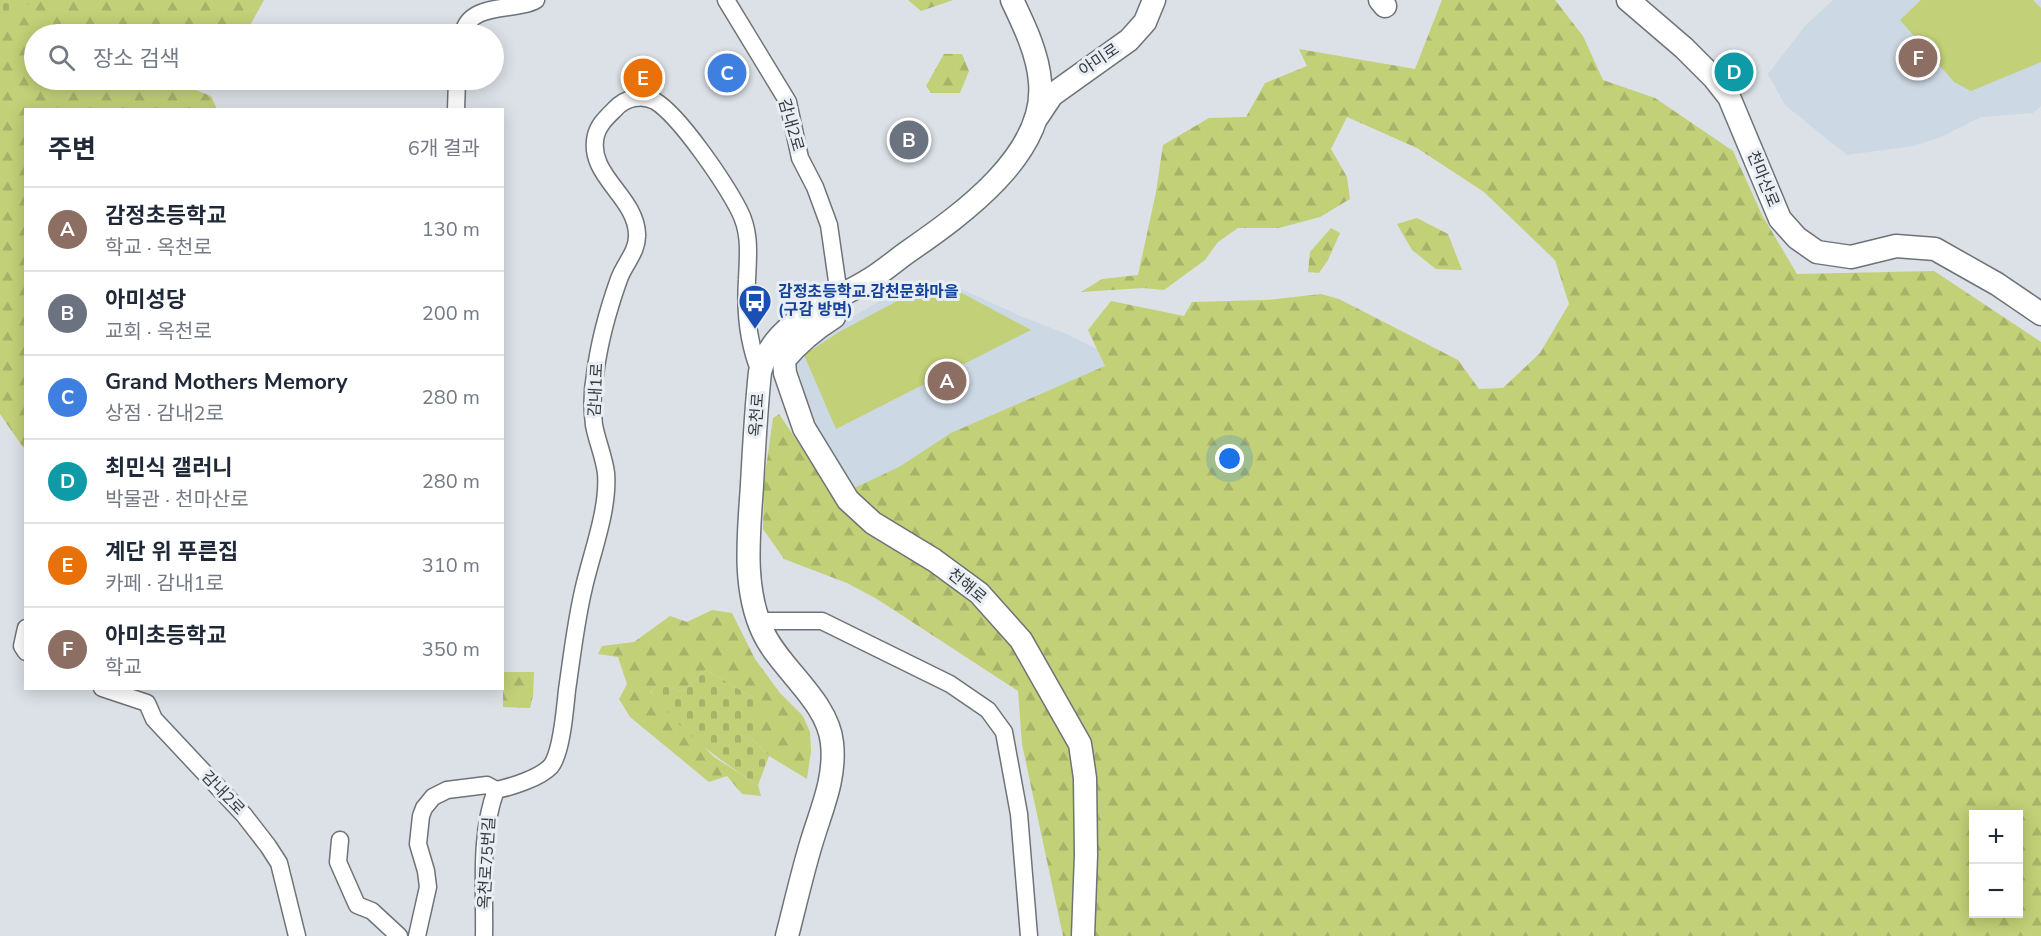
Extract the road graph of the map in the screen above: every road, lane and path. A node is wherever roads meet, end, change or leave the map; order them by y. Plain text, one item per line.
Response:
1 (536, 0) edge
2 (726, 0) edge
3 (1012, 0) edge
4 (1154, 0) edge
5 (1628, 0) edge
6 (468, 24) edge
7 (1035, 60) junction
8 (1081, 73) junction
9 (457, 90) edge
10 (456, 108) edge
11 (1038, 116) junction
12 (838, 297) junction
13 (2041, 314) edge
14 (760, 372) junction
15 (759, 621) junction
16 (108, 690) edge
17 (496, 790) junction
18 (340, 840) dead end
19 (297, 936) edge
20 (399, 936) edge
21 (417, 936) edge
22 (484, 936) edge
23 (787, 936) edge
24 (1029, 936) edge
25 (1083, 936) edge

1 - 6 street
2 - 12 street, 감내2로
3 - 7 street, 옥천로
4 - 8 street, 아미로
5 - 13 street, 천마산로
7 - 8 street
7 - 11 street, 옥천로
8 - 11 street, 아미로
9 - 10 street
11 - 12 street, 옥천로
12 - 14 street, 옥천로
12 - 25 street, 천해로
14 - 15 street, 옥천로
14 - 17 street, 감내1로
15 - 23 street, 옥천로
15 - 24 street
16 - 19 street, 감내2로
17 - 21 street, 감내1로
17 - 22 street, 옥천로75번길
18 - 20 street

